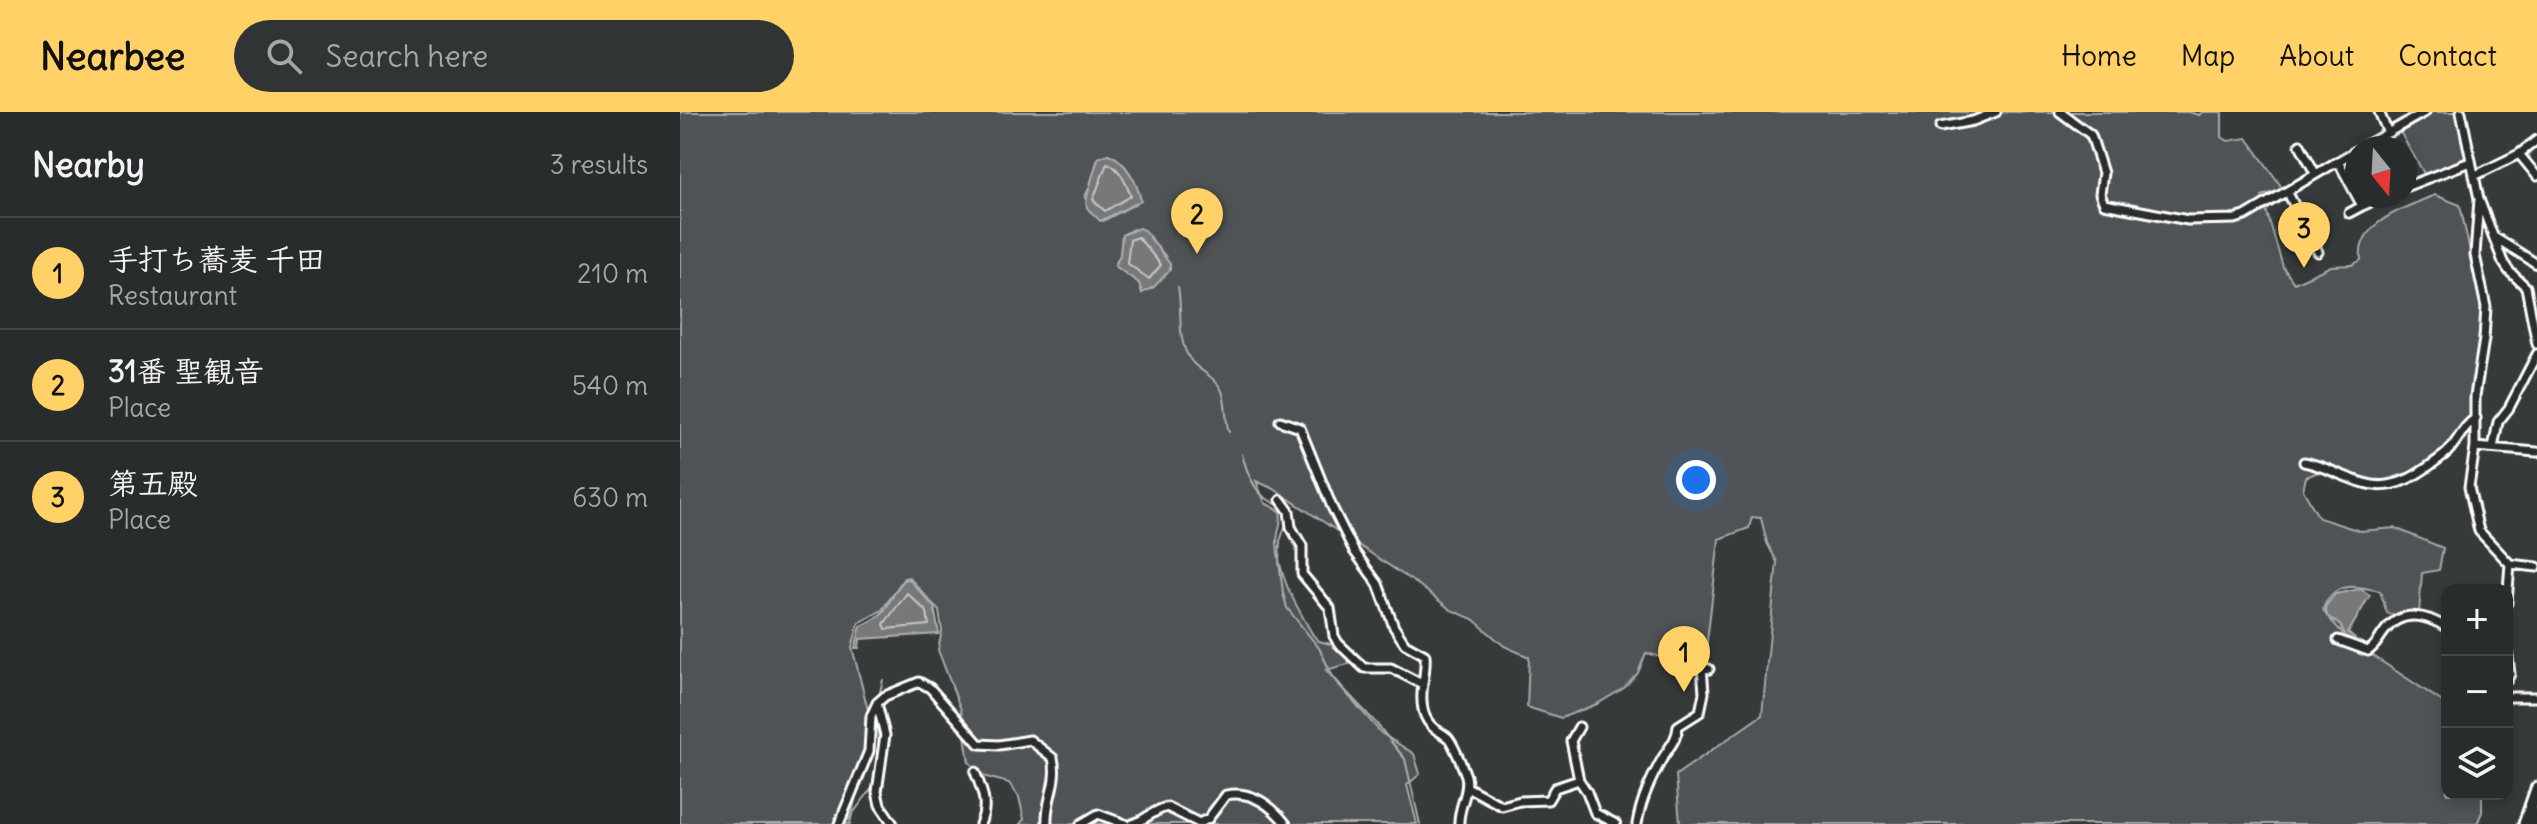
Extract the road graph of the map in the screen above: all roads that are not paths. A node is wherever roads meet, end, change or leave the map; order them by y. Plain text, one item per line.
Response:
1 (1996, 112) edge
2 (2060, 112) edge
3 (2379, 112) edge
4 (2425, 112) edge
5 (2461, 112) edge
6 (1940, 127) dead end
7 (2388, 133) junction
8 (2383, 136) edge
9 (2537, 140) edge
10 (2300, 145) dead end
11 (2519, 154) junction
12 (2345, 157) edge
13 (2338, 161) junction
14 (2470, 162) junction
15 (2315, 173) junction
16 (2345, 174) edge
17 (2474, 176) junction
18 (2537, 176) edge
19 (2417, 182) edge
20 (2287, 191) junction
21 (2479, 199) junction
22 (2358, 208) edge
23 (2349, 213) dead end
24 (2494, 237) junction
25 (2318, 252) dead end
26 (2537, 264) edge
27 (2526, 287) junction
28 (2537, 292) edge
29 (2537, 344) edge
30 (2537, 354) edge
31 (2533, 363) junction
32 (2537, 377) edge
33 (2476, 418) junction
34 (1280, 421) dead end
35 (2475, 447) junction
36 (2493, 448) junction
37 (2537, 452) edge
38 (2304, 462) dead end
39 (1281, 500) dead end
40 (2510, 564) junction
41 (2537, 567) edge
42 (2508, 584) edge
43 (2441, 625) edge
44 (2338, 640) dead end
45 (1709, 669) dead end
46 (1420, 683) junction
47 (2513, 697) edge
48 (2537, 697) edge
49 (877, 703) junction
50 (1579, 727) dead end
51 (975, 772) dead end
52 (1579, 780) junction
53 (1467, 787) junction
54 (2537, 789) edge
55 (2537, 814) edge
56 (839, 824) edge
57 (893, 824) edge
58 (980, 824) edge
59 (1047, 824) edge
60 (1081, 824) edge
61 (1125, 824) edge
62 (1132, 824) edge
63 (1286, 824) edge
64 (1459, 824) edge
65 (1616, 824) edge
66 (1637, 824) edge
67 (2525, 824) edge
68 (2534, 824) edge

1 - 6 street
2 - 20 street
3 - 7 street
4 - 7 street
5 - 14 street
7 - 8 street
9 - 11 street
10 - 15 street
11 - 17 street
11 - 18 street
12 - 13 street
13 - 15 street
13 - 16 street
14 - 17 street
14 - 19 street
15 - 20 street
17 - 21 street
20 - 25 street
21 - 24 street
21 - 33 street
22 - 23 street
24 - 26 street
24 - 27 street
27 - 28 street
27 - 29 street
30 - 31 street
31 - 32 street
31 - 36 street
33 - 35 street
33 - 38 street
34 - 46 street
35 - 36 street
35 - 40 street
36 - 37 street
39 - 46 street
40 - 41 street
40 - 42 street
43 - 44 street
45 - 66 street
46 - 53 street
47 - 48 street
49 - 56 street
49 - 57 street
49 - 59 street
50 - 52 street
51 - 58 street
52 - 53 street
52 - 65 street
53 - 64 street
54 - 67 main road
55 - 68 main road
60 - 61 street
62 - 63 street

